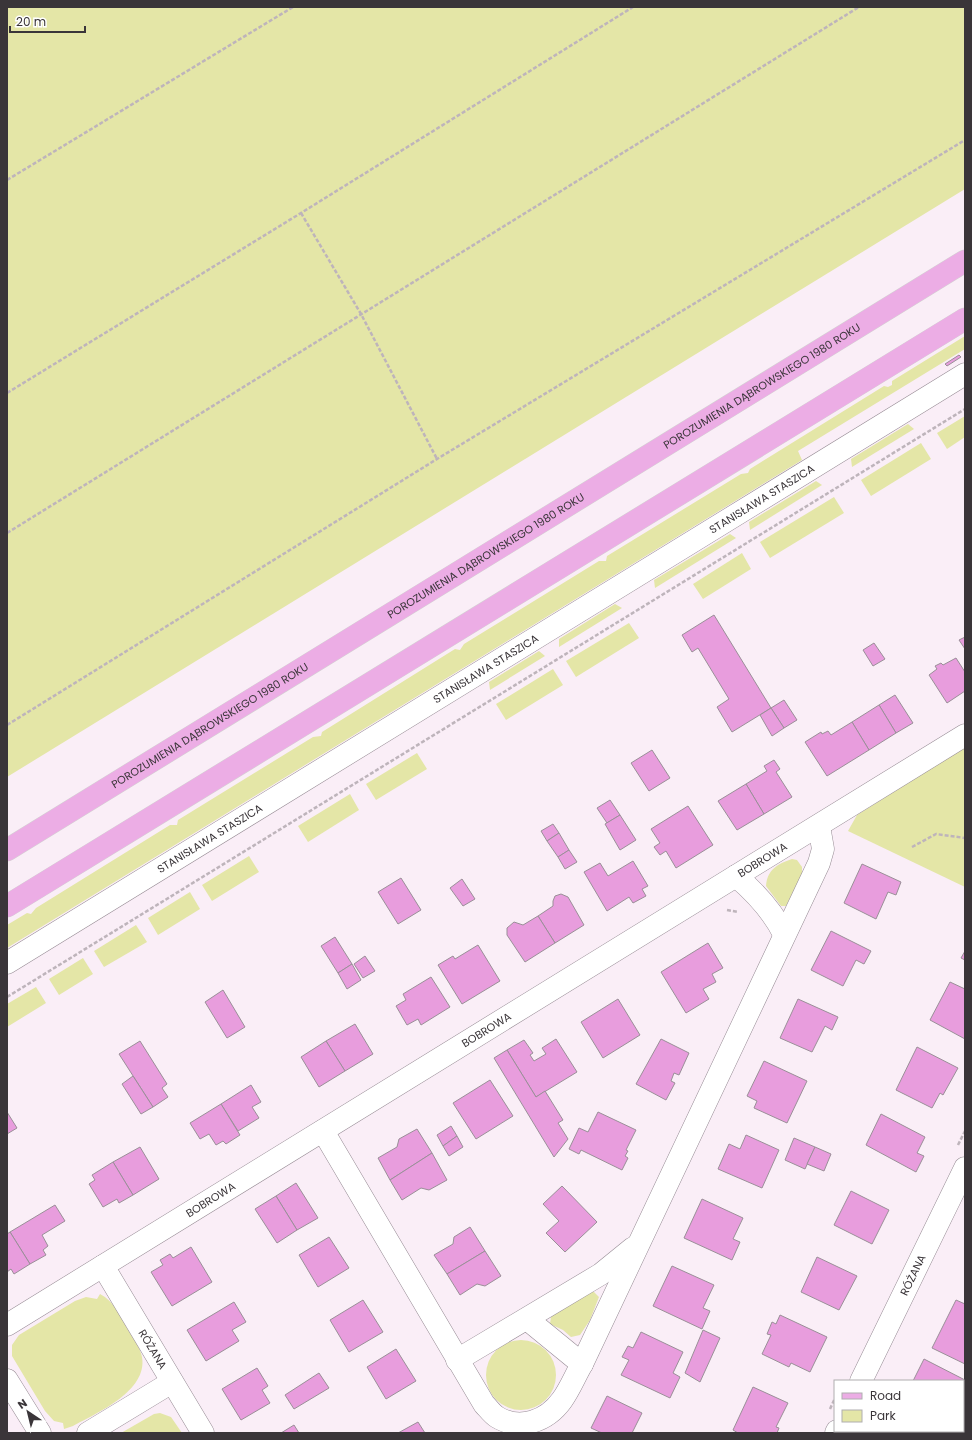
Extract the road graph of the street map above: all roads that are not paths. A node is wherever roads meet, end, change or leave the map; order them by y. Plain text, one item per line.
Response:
1 (965, 261) edge
2 (965, 319) edge
3 (965, 374) edge
4 (965, 736) edge
5 (819, 826) junction
6 (7, 850) edge
7 (736, 876) junction
8 (7, 906) edge
9 (784, 934) junction
10 (7, 963) edge
11 (323, 1131) junction
12 (965, 1168) edge
13 (638, 1244) junction
14 (103, 1266) junction
15 (527, 1319) junction
16 (7, 1325) edge
17 (457, 1360) junction
18 (582, 1364) junction
19 (7, 1380) edge
20 (861, 1380) edge
21 (172, 1382) junction
22 (40, 1433) edge
23 (88, 1433) edge
24 (203, 1433) edge

1 - 6 main road, POROZUMIENIA DĄBROWSKIEGO 1980 ROKU
2 - 8 main road
3 - 10 street, STANISŁAWA STASZICA
4 - 5 street, BOBROWA
5 - 7 street, BOBROWA
5 - 9 street
7 - 9 street
7 - 11 street, BOBROWA
9 - 13 street
11 - 14 street, BOBROWA
11 - 17 street
12 - 20 street, RÓŻANA
13 - 15 street
13 - 18 street
14 - 16 street, BOBROWA
14 - 21 street, RÓŻANA
15 - 17 street
15 - 18 street
17 - 18 street
19 - 22 street
21 - 23 street
21 - 24 street, RÓŻANA

